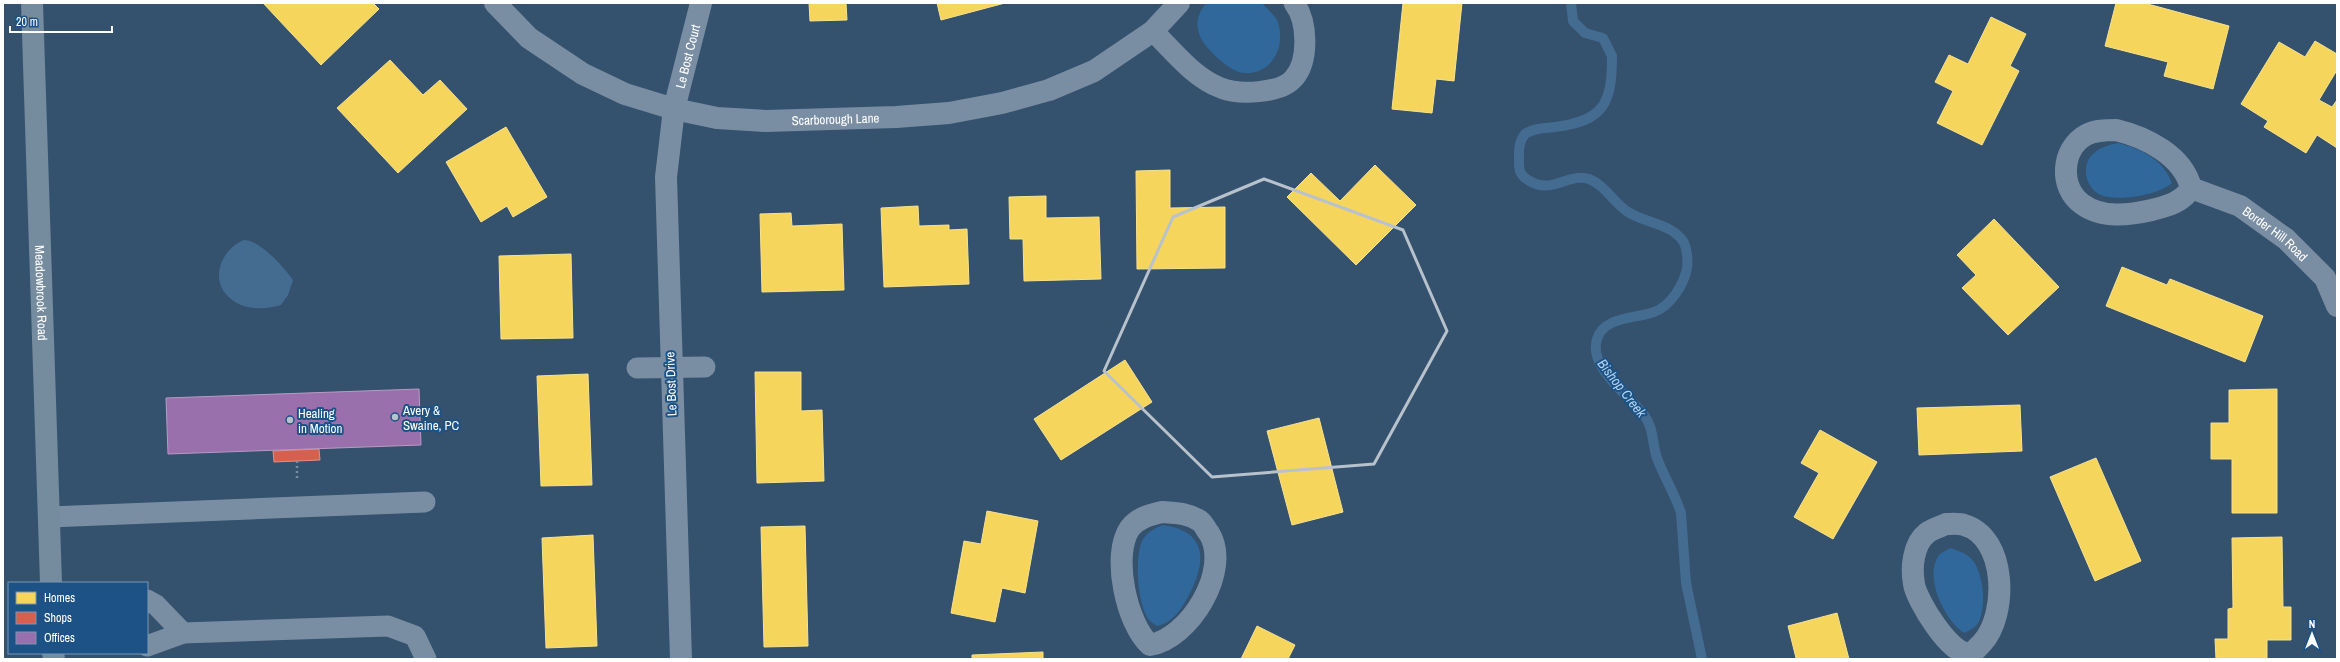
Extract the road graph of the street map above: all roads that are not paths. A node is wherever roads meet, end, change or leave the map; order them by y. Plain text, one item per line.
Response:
1 (32, 3) edge
2 (495, 3) edge
3 (701, 3) edge
4 (1179, 3) edge
5 (1294, 3) edge
6 (1153, 32) junction
7 (674, 109) junction
8 (2191, 188) junction
9 (2337, 306) edge
10 (705, 367) dead end
11 (637, 368) dead end
12 (670, 368) junction
13 (425, 502) dead end
14 (49, 517) junction
15 (51, 582) edge
16 (148, 601) edge
17 (183, 632) junction
18 (148, 646) edge
19 (1149, 652) edge
20 (1968, 656) edge
21 (426, 659) edge
22 (681, 659) edge

1 - 14 street, Meadowbrook Road
2 - 7 street, Scarborough Lane
3 - 7 street, Le Bost Court
4 - 6 street, Scarborough Lane
5 - 6 lane
6 - 7 street, Scarborough Lane
7 - 12 street, Le Bost Drive
8 - 8 street
8 - 9 street, Border Hill Road
10 - 12 lane
11 - 12 lane
12 - 22 street, Le Bost Drive
13 - 14 lane
14 - 15 street, Meadowbrook Road
16 - 17 lane
17 - 18 lane
17 - 21 lane
19 - 19 street
20 - 20 street

